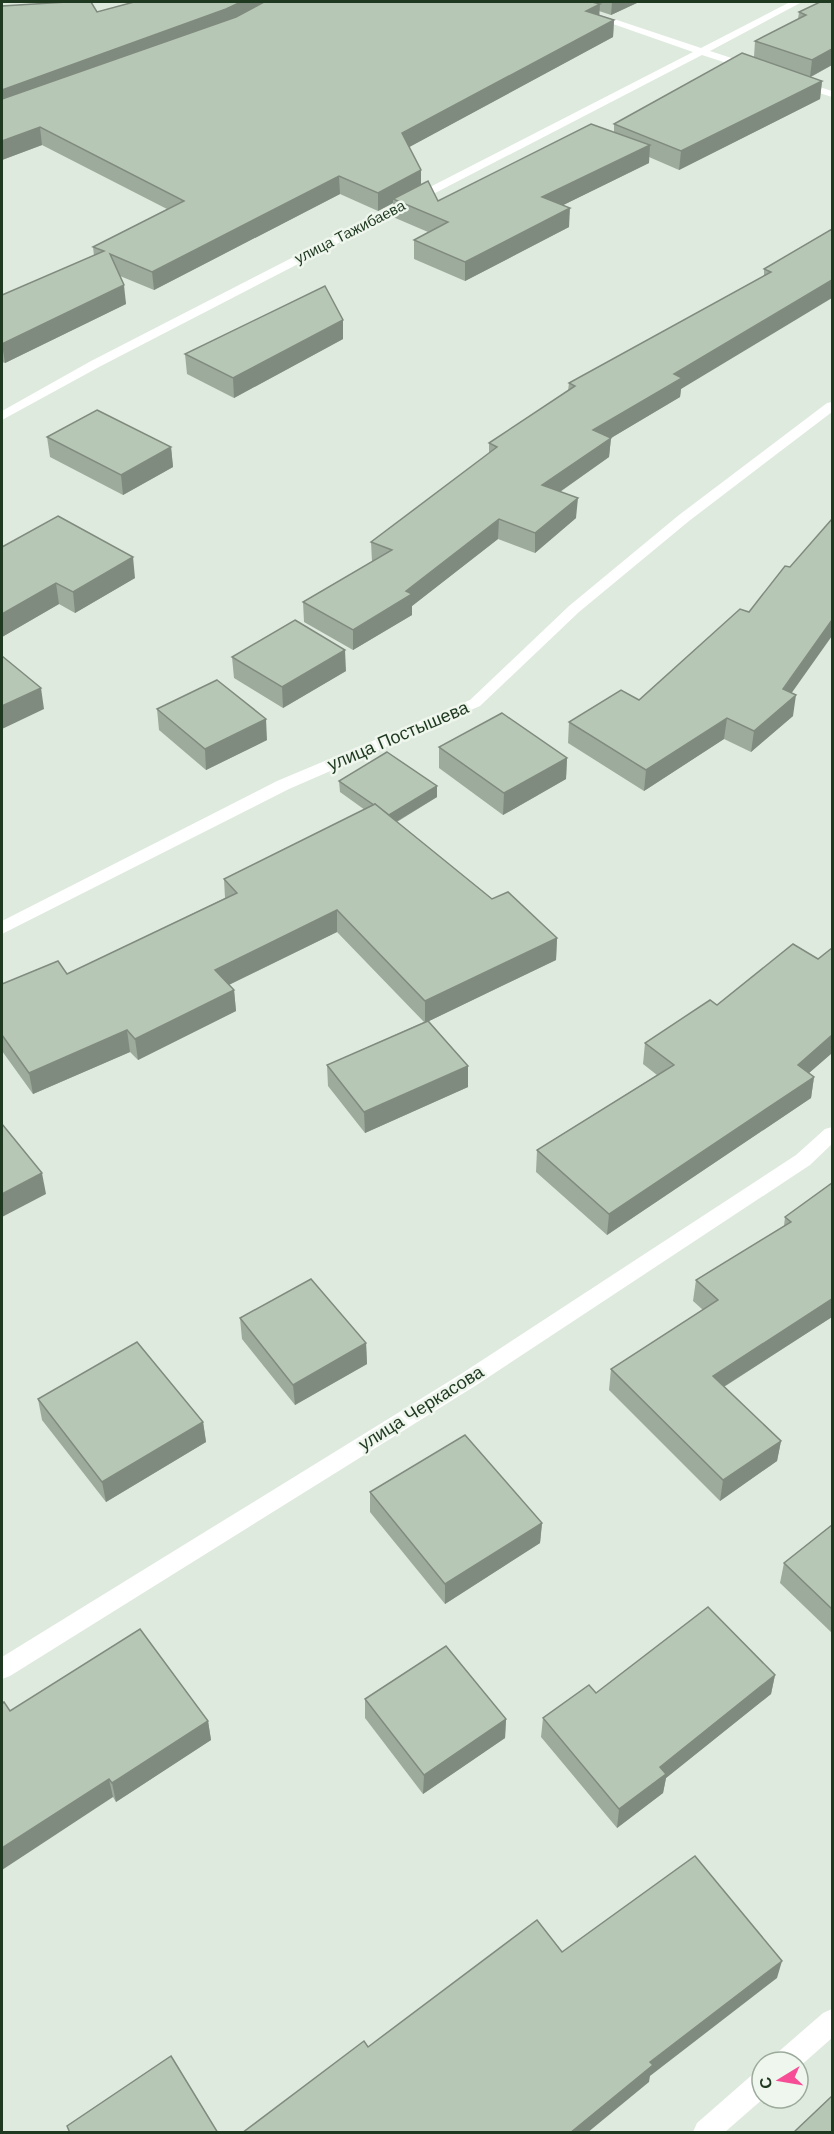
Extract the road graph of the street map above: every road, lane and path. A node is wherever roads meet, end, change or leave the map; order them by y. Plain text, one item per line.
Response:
1 (555, 2) edge
2 (797, 2) edge
3 (699, 51) junction
4 (766, 72) edge
5 (788, 80) edge
6 (832, 94) edge
7 (832, 406) edge
8 (2, 416) edge
9 (2, 928) edge
10 (832, 1134) edge
11 (2, 1669) edge
12 (832, 2022) edge
13 (800, 2050) edge
14 (750, 2094) edge
15 (706, 2133) edge

1 - 3 street
2 - 3 street, улица Тажибаева
3 - 4 street
3 - 8 street, улица Тажибаева
5 - 6 street
7 - 9 street, улица Постышева
10 - 11 street, улица Черкасова
12 - 13 street
14 - 15 street

